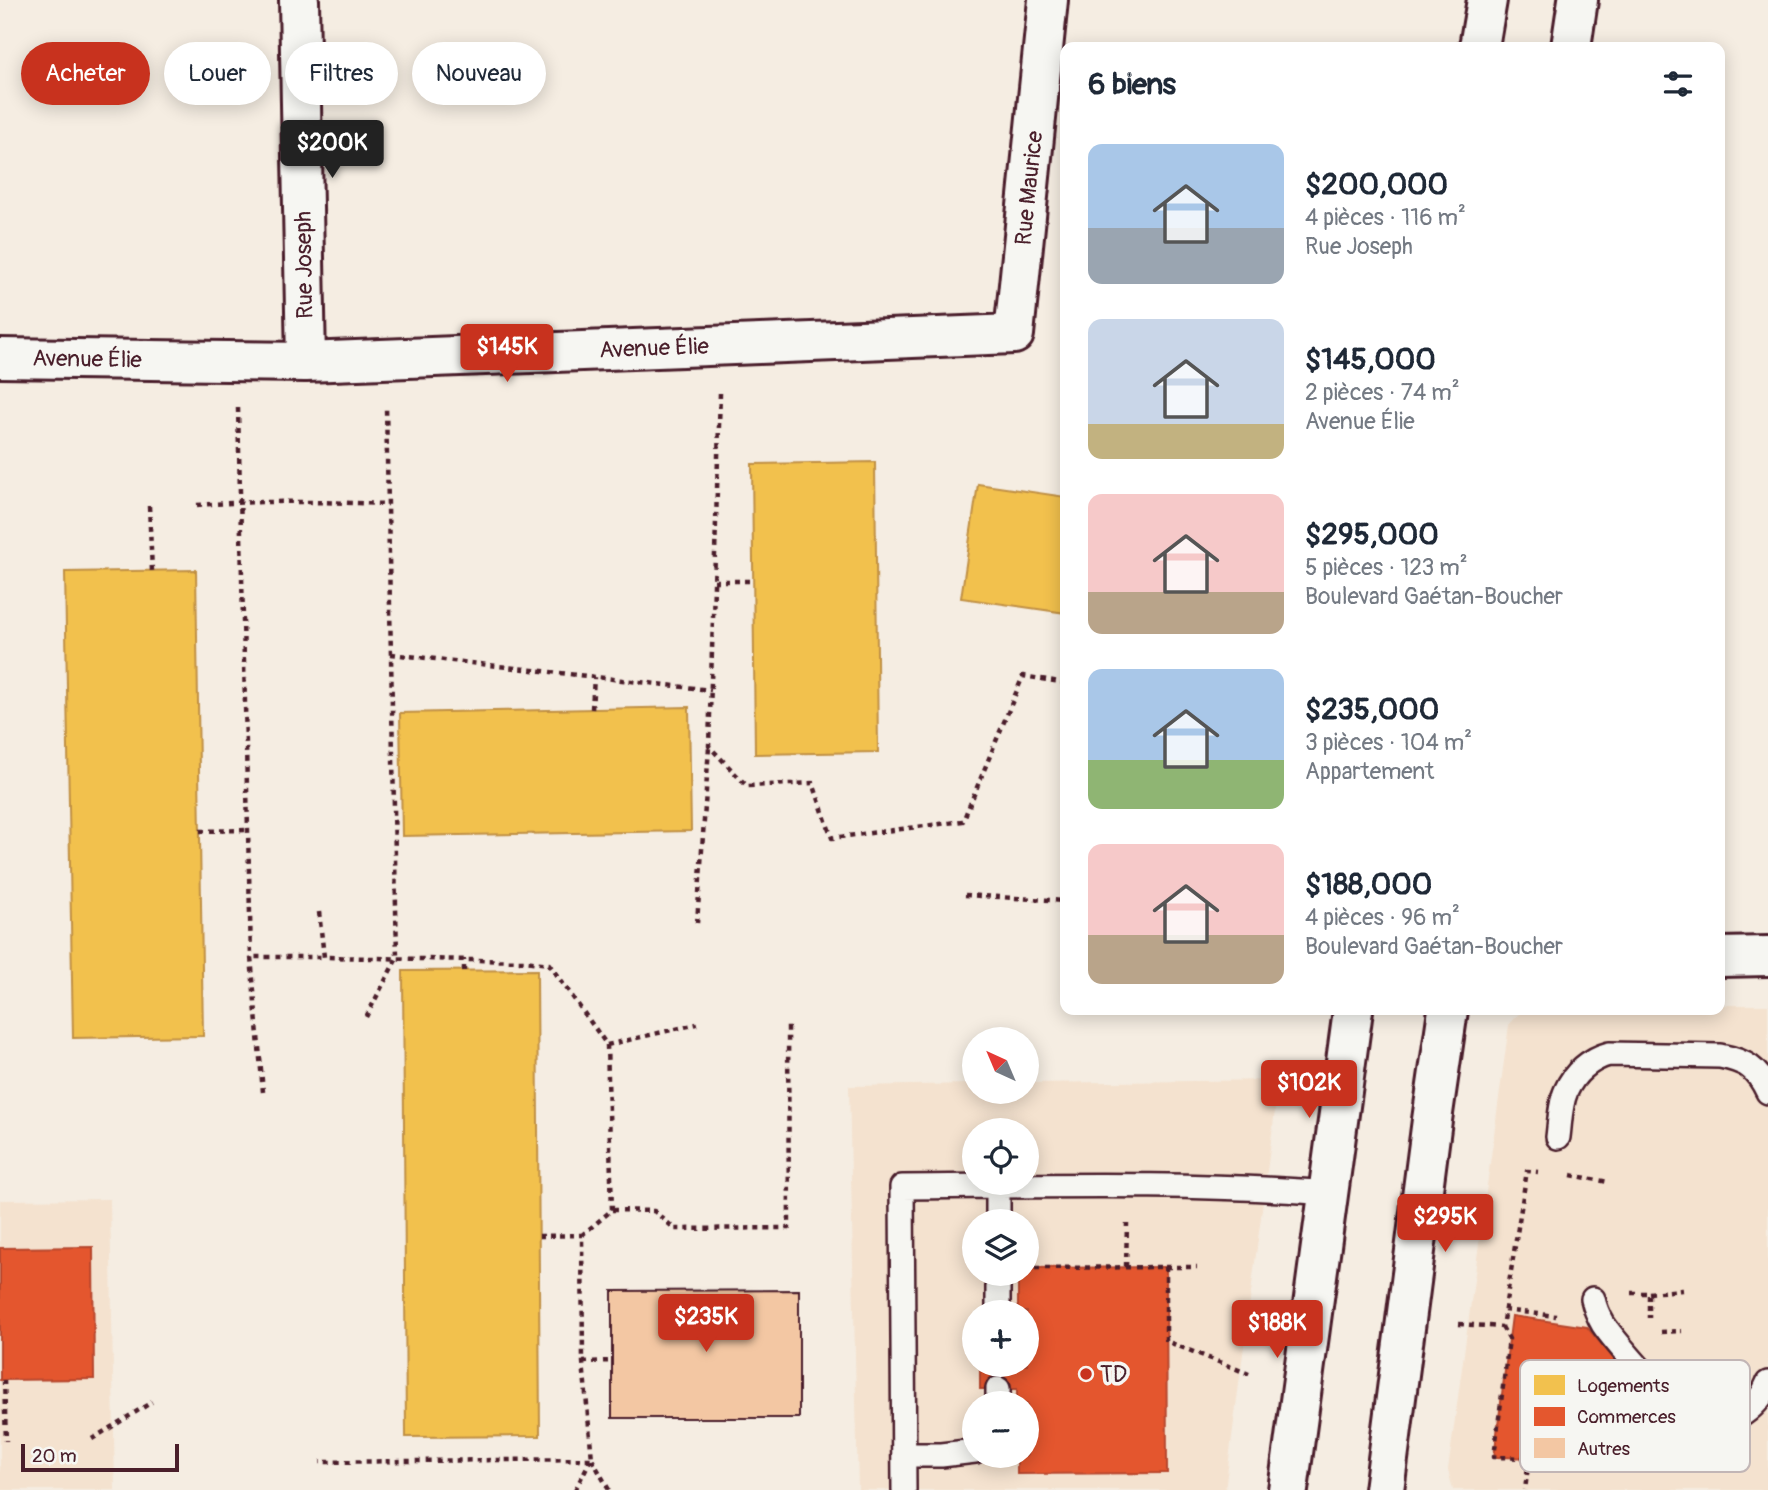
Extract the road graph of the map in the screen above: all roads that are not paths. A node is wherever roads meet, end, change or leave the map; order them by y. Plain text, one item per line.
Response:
1 (299, 0) edge
2 (1048, 0) edge
3 (1487, 0) edge
4 (1578, 0) edge
5 (1480, 42) edge
6 (1572, 42) edge
7 (1014, 334) joint
8 (0, 358) edge
9 (306, 362) junction
10 (1768, 956) edge
11 (1725, 957) edge
12 (1352, 1015) edge
13 (1447, 1015) edge
14 (1768, 1092) edge
15 (1558, 1137) dead end
16 (962, 1186) edge
17 (1039, 1186) edge
18 (1329, 1193) junction
19 (1593, 1299) dead end
20 (1633, 1360) edge
21 (1768, 1383) edge
22 (1750, 1408) edge
23 (962, 1453) edge
24 (904, 1455) junction
25 (904, 1490) edge
26 (1289, 1490) edge
27 (1384, 1490) edge

1 - 9 street, Rue Joseph
2 - 7 street, Rue Maurice
3 - 5 street
4 - 6 street
7 - 9 street, Avenue Élie
8 - 9 street, Avenue Élie
10 - 11 street
12 - 18 street
13 - 27 street
14 - 15 lane
16 - 24 lane
17 - 18 lane
18 - 26 street
19 - 20 lane
21 - 22 lane
23 - 24 lane
24 - 25 lane

